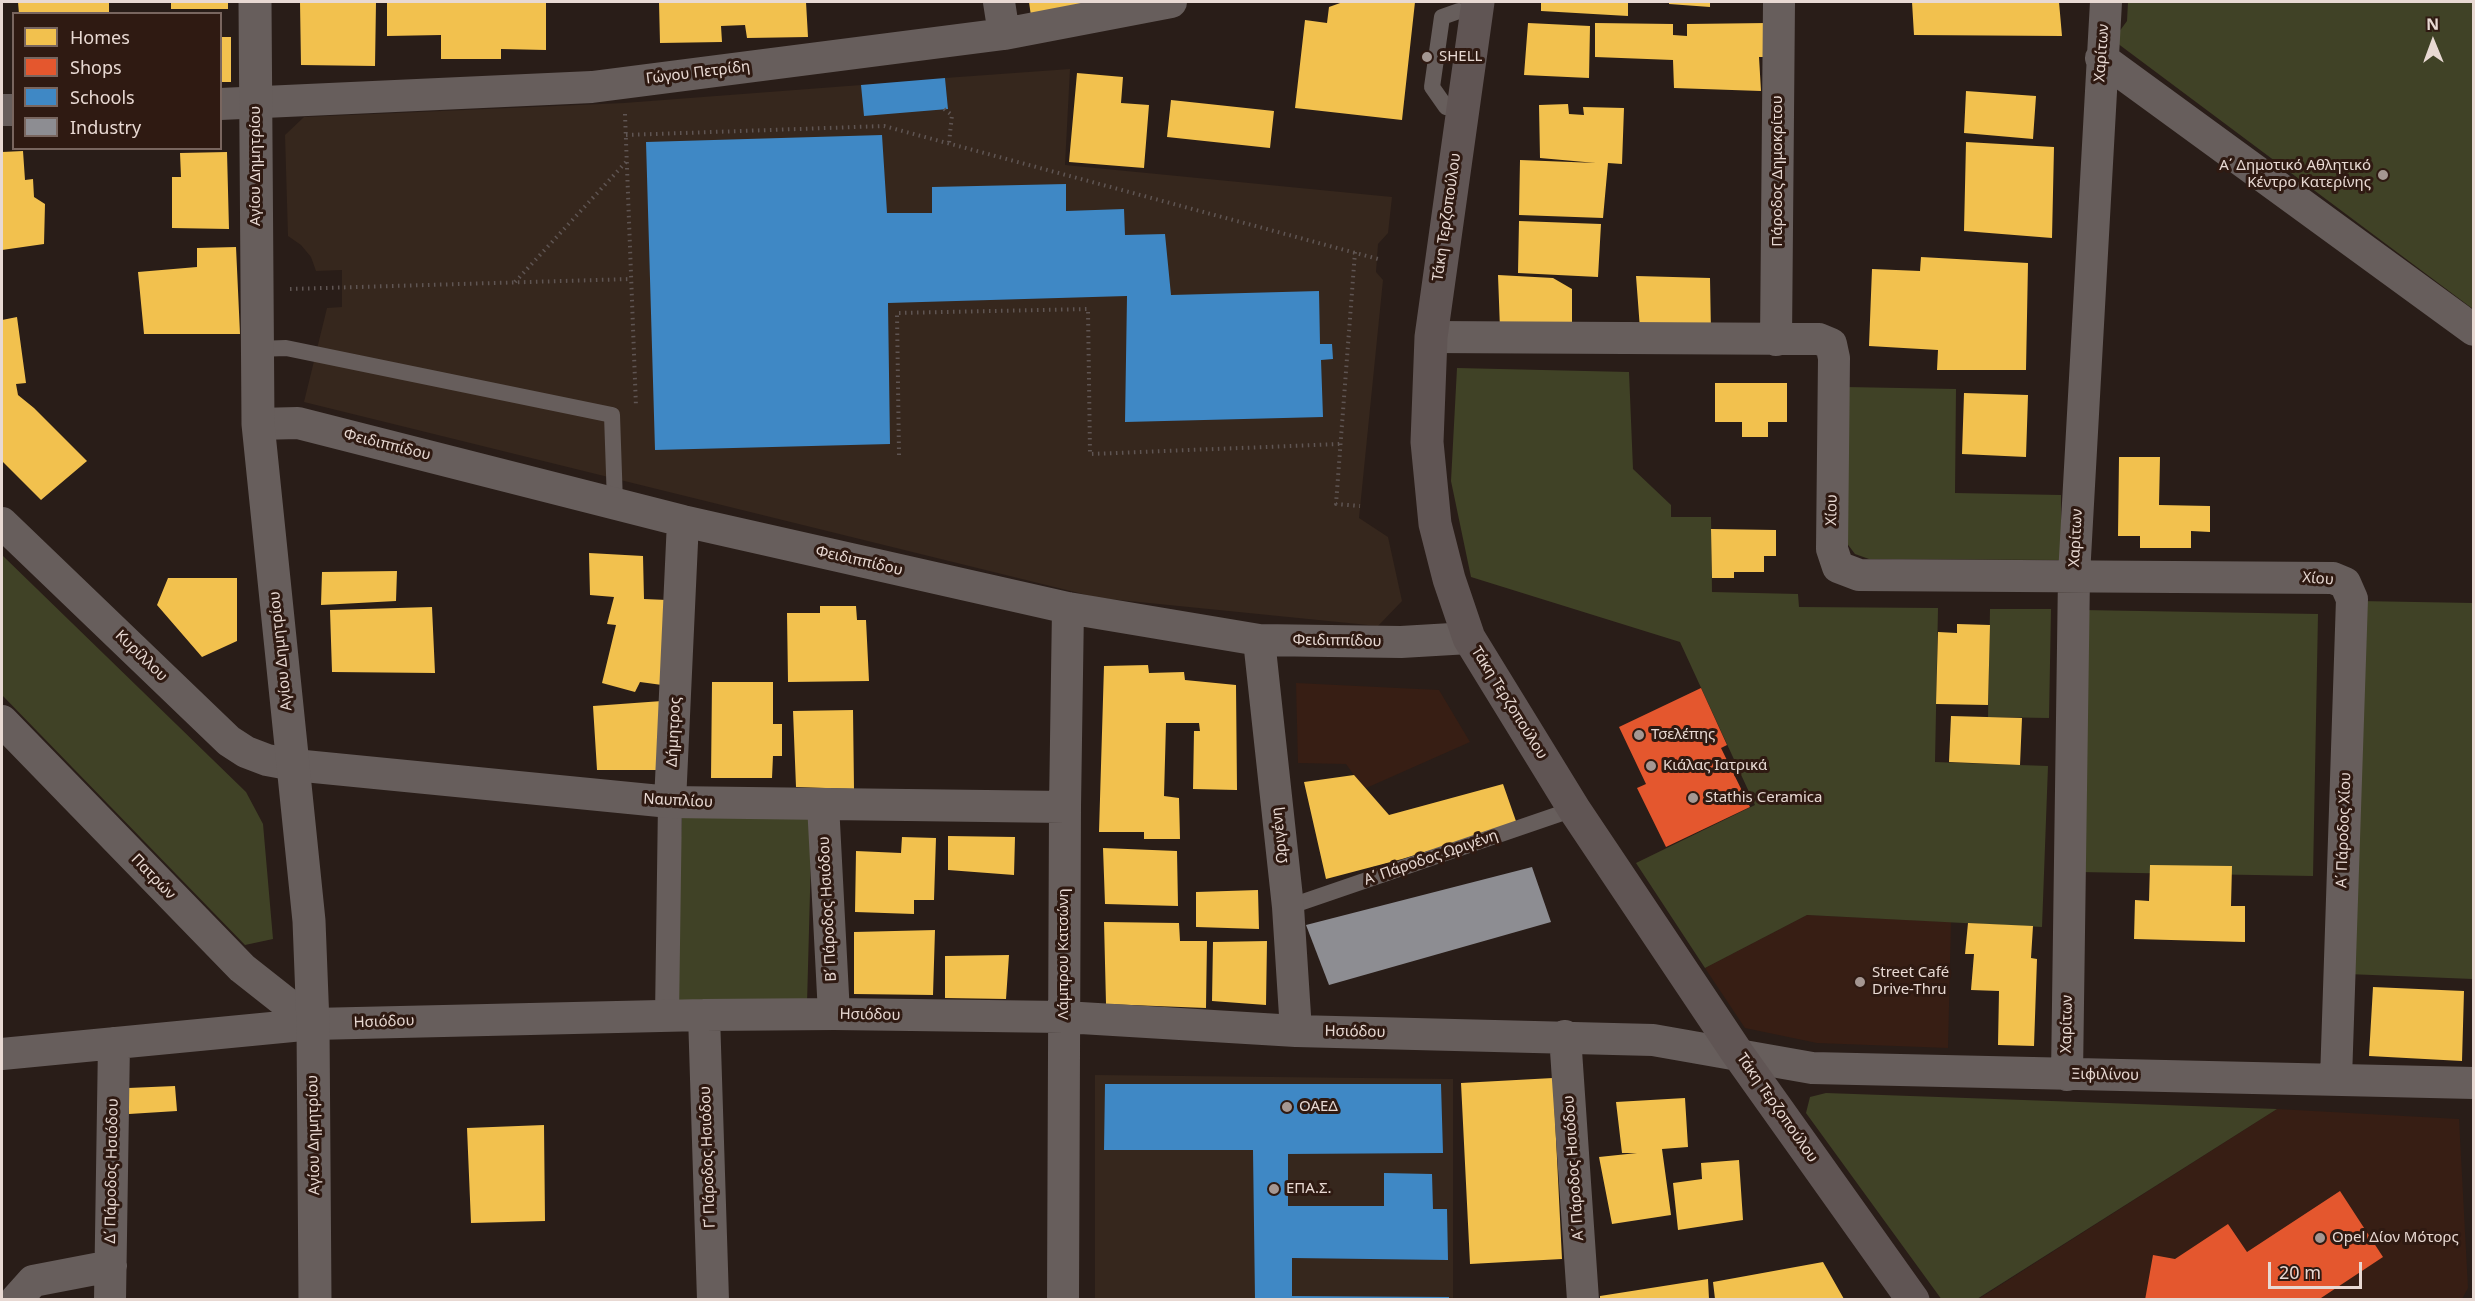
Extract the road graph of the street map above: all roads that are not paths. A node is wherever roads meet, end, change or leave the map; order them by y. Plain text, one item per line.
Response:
1 (255, 2) edge
2 (999, 2) edge
3 (1171, 2) edge
4 (1779, 2) edge
5 (2106, 2) edge
6 (1468, 6) edge
7 (1004, 34) junction
8 (2102, 58) junction
9 (256, 103) junction
10 (222, 104) edge
11 (1446, 106) dead end
12 (2474, 330) edge
13 (1431, 336) junction
14 (1776, 340) junction
15 (257, 349) junction
16 (258, 424) junction
17 (615, 503) junction
18 (683, 521) junction
19 (2, 523) edge
20 (2074, 575) junction
21 (2345, 583) joint
22 (1068, 608) junction
23 (1469, 638) junction
24 (1259, 640) junction
25 (2, 721) edge
26 (294, 765) junction
27 (670, 802) junction
28 (824, 804) junction
29 (1065, 807) junction
30 (1574, 809) junction
31 (1288, 907) junction
32 (834, 1014) junction
33 (704, 1015) junction
34 (667, 1016) junction
35 (1064, 1017) junction
36 (313, 1024) junction
37 (1296, 1031) junction
38 (1565, 1036) junction
39 (114, 1043) junction
40 (2, 1054) edge
41 (1738, 1054) junction
42 (2067, 1075) junction
43 (2336, 1079) junction
44 (2474, 1083) edge
45 (111, 1266) junction
46 (16, 1299) edge
47 (110, 1299) edge
48 (315, 1299) edge
49 (713, 1299) edge
50 (1063, 1299) edge
51 (1583, 1299) edge
52 (1913, 1299) edge

1 - 9 street, Αγίου Δημητρίου
2 - 7 street
3 - 7 street, Γώγου Πετρίδη
4 - 14 street, Πάροδος Δημοκρίτου
5 - 8 street, Χαρίτων
6 - 11 lane
6 - 13 main road, Τάκη Τερζοπούλου
7 - 9 street, Γώγου Πετρίδη
8 - 12 street
8 - 20 street, Χαρίτων
9 - 10 street, Γώγου Πετρίδη
9 - 15 street, Αγίου Δημητρίου
13 - 14 street, Χίου
13 - 23 main road, Τάκη Τερζοπούλου
14 - 20 street, Χίου
15 - 16 street, Αγίου Δημητρίου
15 - 17 lane
16 - 17 street, Φειδιππίδου
16 - 26 street, Αγίου Δημητρίου
17 - 18 street, Φειδιππίδου
18 - 22 street, Φειδιππίδου
18 - 27 street, Δήμητρος
19 - 26 street, Κυρίλλου
20 - 21 street, Χίου
20 - 42 street, Χαρίτων
21 - 43 street, Α΄ Πάροδος Χίου
22 - 24 street, Φειδιππίδου
22 - 29 street, Λάμπρου Κατσώνη
23 - 24 street, Φειδιππίδου
23 - 30 main road, Τάκη Τερζοπούλου
24 - 31 street, Ωριγένη
25 - 36 street, Πατρών
26 - 27 street, Ναυπλίου
26 - 36 street, Αγίου Δημητρίου
27 - 28 street, Ναυπλίου
27 - 34 street, Δήμητρος
28 - 29 street, Ναυπλίου
28 - 32 street, Β΄ Πάροδος Ησιόδου
29 - 35 street, Λάμπρου Κατσώνη
30 - 31 lane, Α΄ Πάροδος Ωριγένη
30 - 41 main road, Τάκη Τερζοπούλου
31 - 37 street, Ωριγένη
32 - 33 street, Ησιόδου
32 - 35 street, Ησιόδου
33 - 34 street, Ησιόδου
33 - 49 street, Γ΄ Πάροδος Ησιόδου
34 - 36 street, Ησιόδου
35 - 37 street, Ησιόδου
35 - 50 street, Λάμπρου Κατσώνη
36 - 39 street, Ησιόδου
36 - 48 street, Αγίου Δημητρίου
37 - 38 street, Ησιόδου
38 - 41 street, Ησιόδου
38 - 51 street, Α΄ Πάροδος Ησιόδου
39 - 40 street, Ησιόδου
39 - 45 street, Δ΄ Πάροδος Ησιόδου
41 - 42 street, Ξιφιλίνου
41 - 52 main road, Τάκη Τερζοπούλου
42 - 43 street, Ξιφιλίνου
43 - 44 street, Ξιφιλίνου
45 - 46 street
45 - 47 street, Δ΄ Πάροδος Ησιόδου

